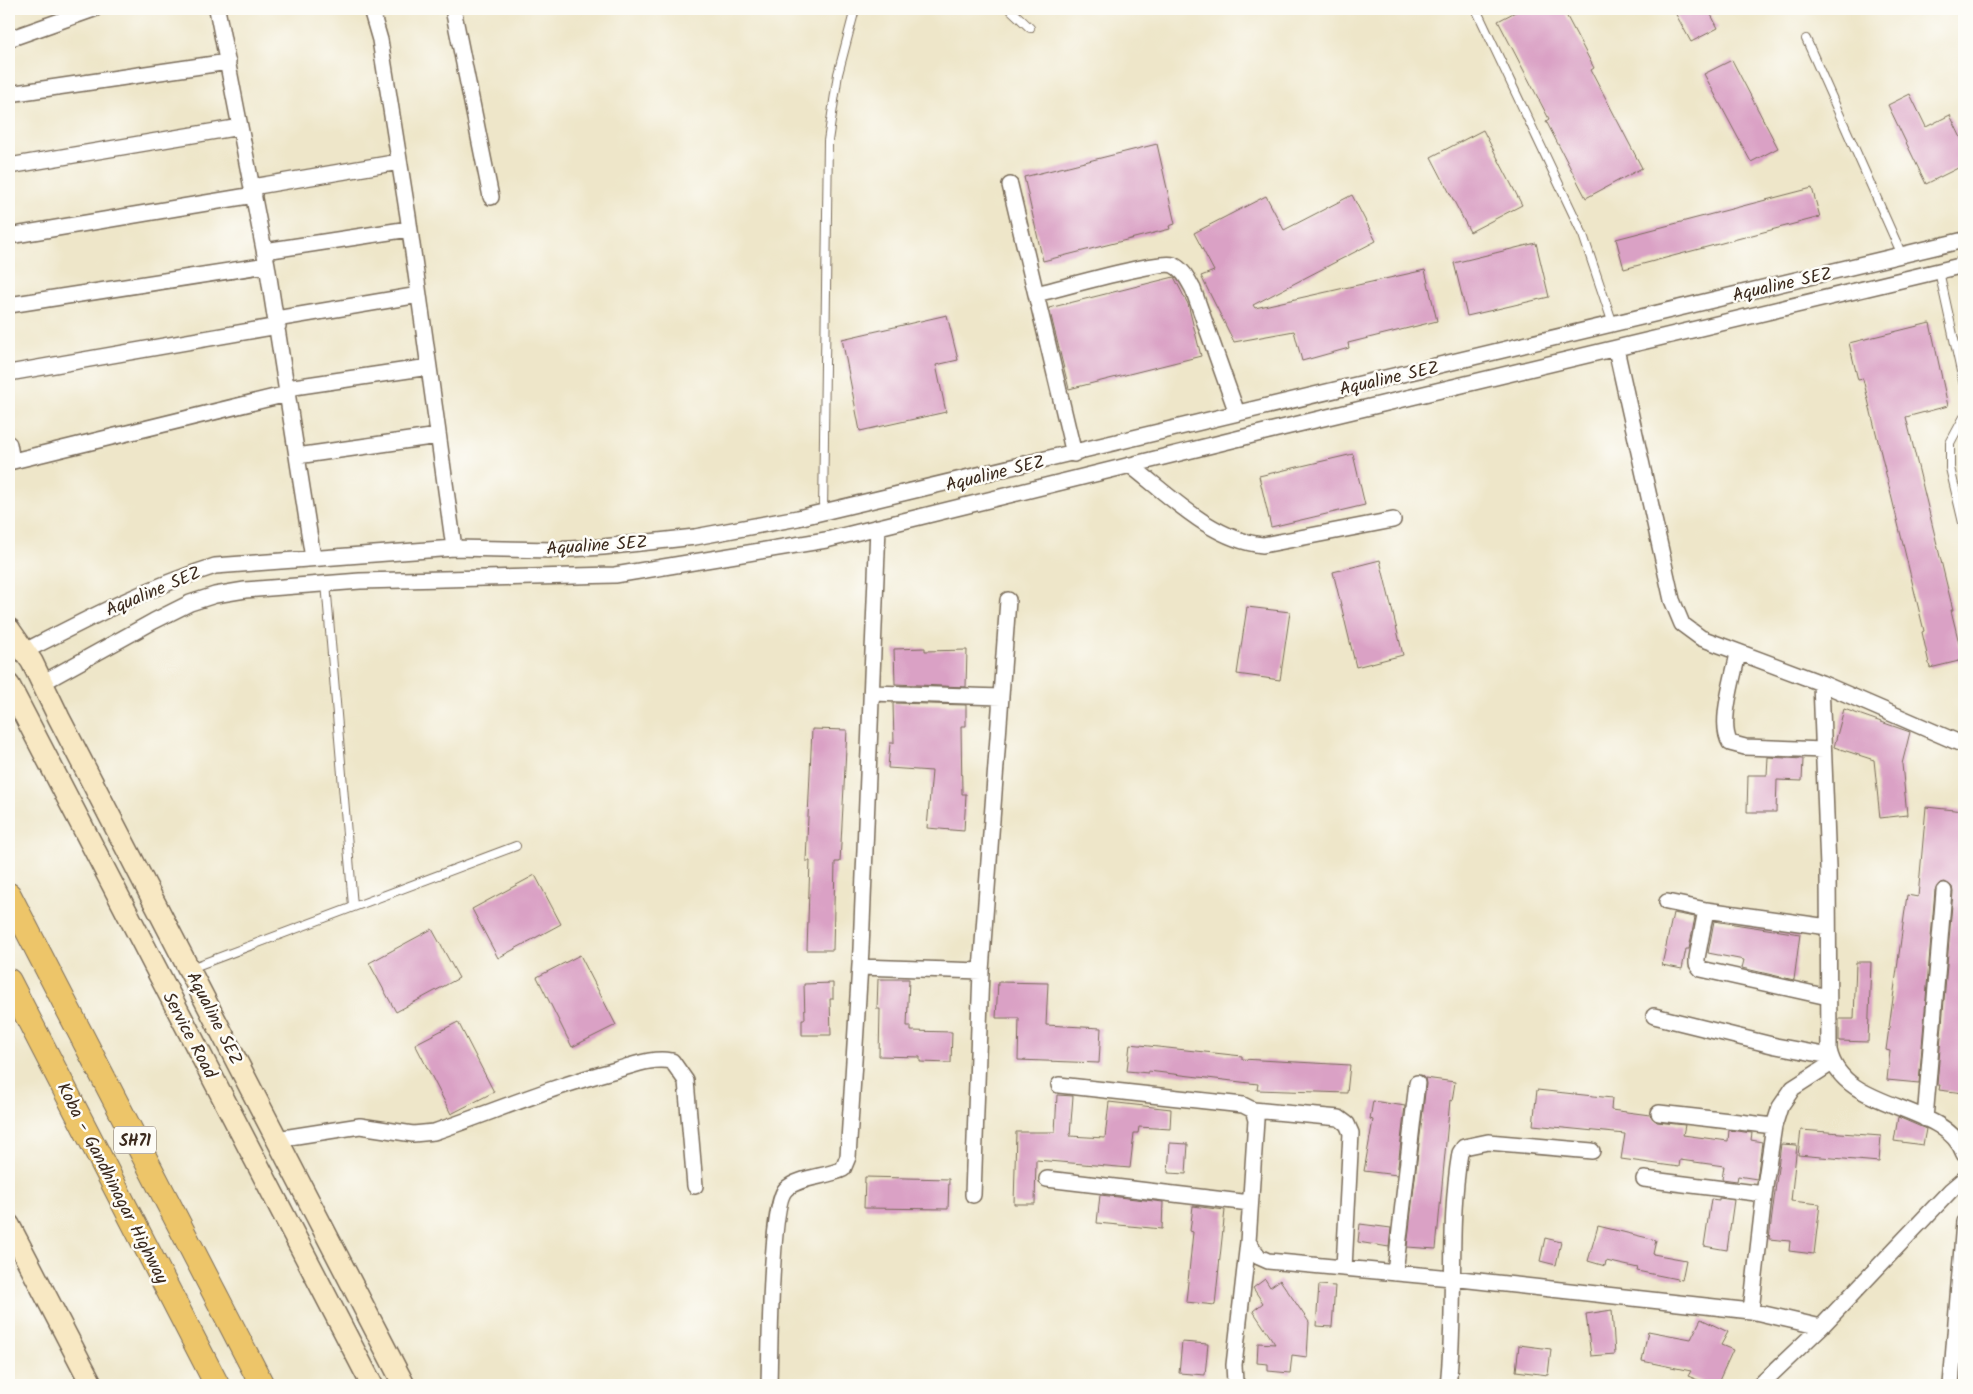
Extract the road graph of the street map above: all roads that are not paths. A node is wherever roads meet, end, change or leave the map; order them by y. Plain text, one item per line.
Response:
1 (94, 9) edge
2 (217, 9) edge
3 (370, 9) edge
4 (453, 9) edge
5 (856, 9) edge
6 (1010, 9) edge
7 (1476, 9) edge
8 (1030, 28) dead end
9 (9, 39) edge
10 (1806, 39) dead end
11 (228, 62) junction
12 (9, 94) edge
13 (240, 127) junction
14 (399, 162) junction
15 (9, 166) edge
16 (1010, 185) dead end
17 (253, 191) junction
18 (491, 197) dead end
19 (409, 229) junction
20 (9, 236) edge
21 (1964, 240) edge
22 (1902, 255) junction
23 (266, 258) junction
24 (1964, 265) edge
25 (1938, 271) junction
26 (1036, 294) junction
27 (418, 295) junction
28 (9, 305) edge
29 (277, 322) junction
30 (1613, 324) junction
31 (1616, 349) junction
32 (429, 367) junction
33 (9, 373) edge
34 (1964, 385) edge
35 (287, 391) junction
36 (1237, 413) junction
37 (1964, 417) edge
38 (438, 436) junction
39 (9, 444) edge
40 (1074, 454) junction
41 (297, 456) junction
42 (10, 462) edge
43 (1130, 465) junction
44 (823, 513) junction
45 (1393, 520) dead end
46 (878, 527) junction
47 (1964, 527) edge
48 (454, 548) junction
49 (313, 558) junction
50 (326, 583) junction
51 (1008, 600) dead end
52 (9, 629) edge
53 (25, 651) junction
54 (1738, 654) junction
55 (42, 683) junction
56 (1820, 683) junction
57 (9, 684) edge
58 (871, 693) junction
59 (1000, 697) junction
60 (1964, 744) edge
61 (1823, 750) junction
62 (516, 846) dead end
63 (1944, 890) dead end
64 (9, 895) edge
65 (1667, 902) dead end
66 (353, 906) junction
67 (1706, 910) junction
68 (1828, 927) junction
69 (860, 966) junction
70 (189, 969) junction
71 (981, 971) junction
72 (9, 981) edge
73 (1828, 997) junction
74 (1654, 1016) dead end
75 (1831, 1059) junction
76 (1417, 1083) dead end
77 (1059, 1085) dead end
78 (1253, 1110) junction
79 (1659, 1113) dead end
80 (1925, 1119) junction
81 (1774, 1126) junction
82 (277, 1139) junction
83 (1963, 1145) edge
84 (1592, 1151) dead end
85 (1047, 1179) dead end
86 (1644, 1179) dead end
87 (1964, 1179) edge
88 (694, 1186) dead end
89 (1764, 1194) junction
90 (973, 1195) dead end
91 (1250, 1203) junction
92 (1964, 1222) edge
93 (9, 1225) edge
94 (1248, 1242) junction
95 (1344, 1268) junction
96 (1395, 1273) junction
97 (1451, 1278) junction
98 (1751, 1311) junction
99 (1821, 1327) junction
100 (92, 1385) edge
101 (217, 1385) edge
102 (262, 1385) edge
103 (372, 1385) edge
104 (404, 1385) edge
105 (770, 1385) edge
106 (1238, 1385) edge
107 (1448, 1385) edge
108 (1760, 1385) edge
109 (1951, 1385) edge

1 - 9 street
2 - 11 street
3 - 14 street
4 - 18 street
5 - 44 lane
6 - 8 lane
7 - 30 lane
10 - 22 lane
11 - 12 street
11 - 13 street
13 - 15 street
13 - 17 street
14 - 17 street
14 - 19 street
16 - 26 street
17 - 20 street
17 - 23 street
19 - 23 street
19 - 27 street
21 - 22 street, Aqualine SEZ
22 - 30 street, Aqualine SEZ
23 - 28 street
23 - 29 street
24 - 25 street
25 - 31 street
25 - 34 lane
26 - 36 street
26 - 40 street
27 - 29 street
27 - 32 street
29 - 33 street
29 - 35 street
30 - 36 street, Aqualine SEZ
31 - 43 street
31 - 54 street
32 - 35 street
32 - 38 street
35 - 41 street
35 - 42 street
36 - 40 street, Aqualine SEZ
37 - 47 lane
38 - 41 street
38 - 48 street
39 - 42 street
40 - 44 street, Aqualine SEZ
41 - 49 street
43 - 45 street
43 - 46 street
44 - 48 street, Aqualine SEZ
46 - 50 street
46 - 58 street
48 - 49 street, Aqualine SEZ
49 - 53 street, Aqualine SEZ
50 - 55 street
50 - 66 lane
51 - 59 street
52 - 53 street, Aqualine SEZ
53 - 55 street, Aqualine SEZ
54 - 56 street
54 - 61 street
55 - 70 street, Aqualine SEZ
56 - 60 street
56 - 61 street
57 - 103 street, Service Road
58 - 59 street
58 - 69 street
59 - 71 street
61 - 68 street
62 - 66 lane
63 - 80 street
64 - 102 main road, SH71
65 - 67 street
66 - 70 lane
67 - 68 street
67 - 73 street
68 - 73 street
69 - 71 street
69 - 105 street
70 - 82 street, Aqualine SEZ
71 - 90 street
72 - 101 main road, Koba - Gandhinagar Highway / SH71
73 - 75 street
74 - 75 street
75 - 80 street
75 - 81 street
76 - 96 street
77 - 78 street
78 - 91 street
78 - 95 street
79 - 81 street
80 - 83 street
81 - 89 street
82 - 88 street
82 - 104 street, Aqualine SEZ
84 - 97 street
85 - 91 street
86 - 89 street
87 - 99 street
89 - 98 street
91 - 94 street
92 - 109 street
93 - 100 street
94 - 95 street
94 - 106 street
95 - 96 street
96 - 97 street
97 - 98 street
97 - 107 street
98 - 99 street
99 - 108 street

